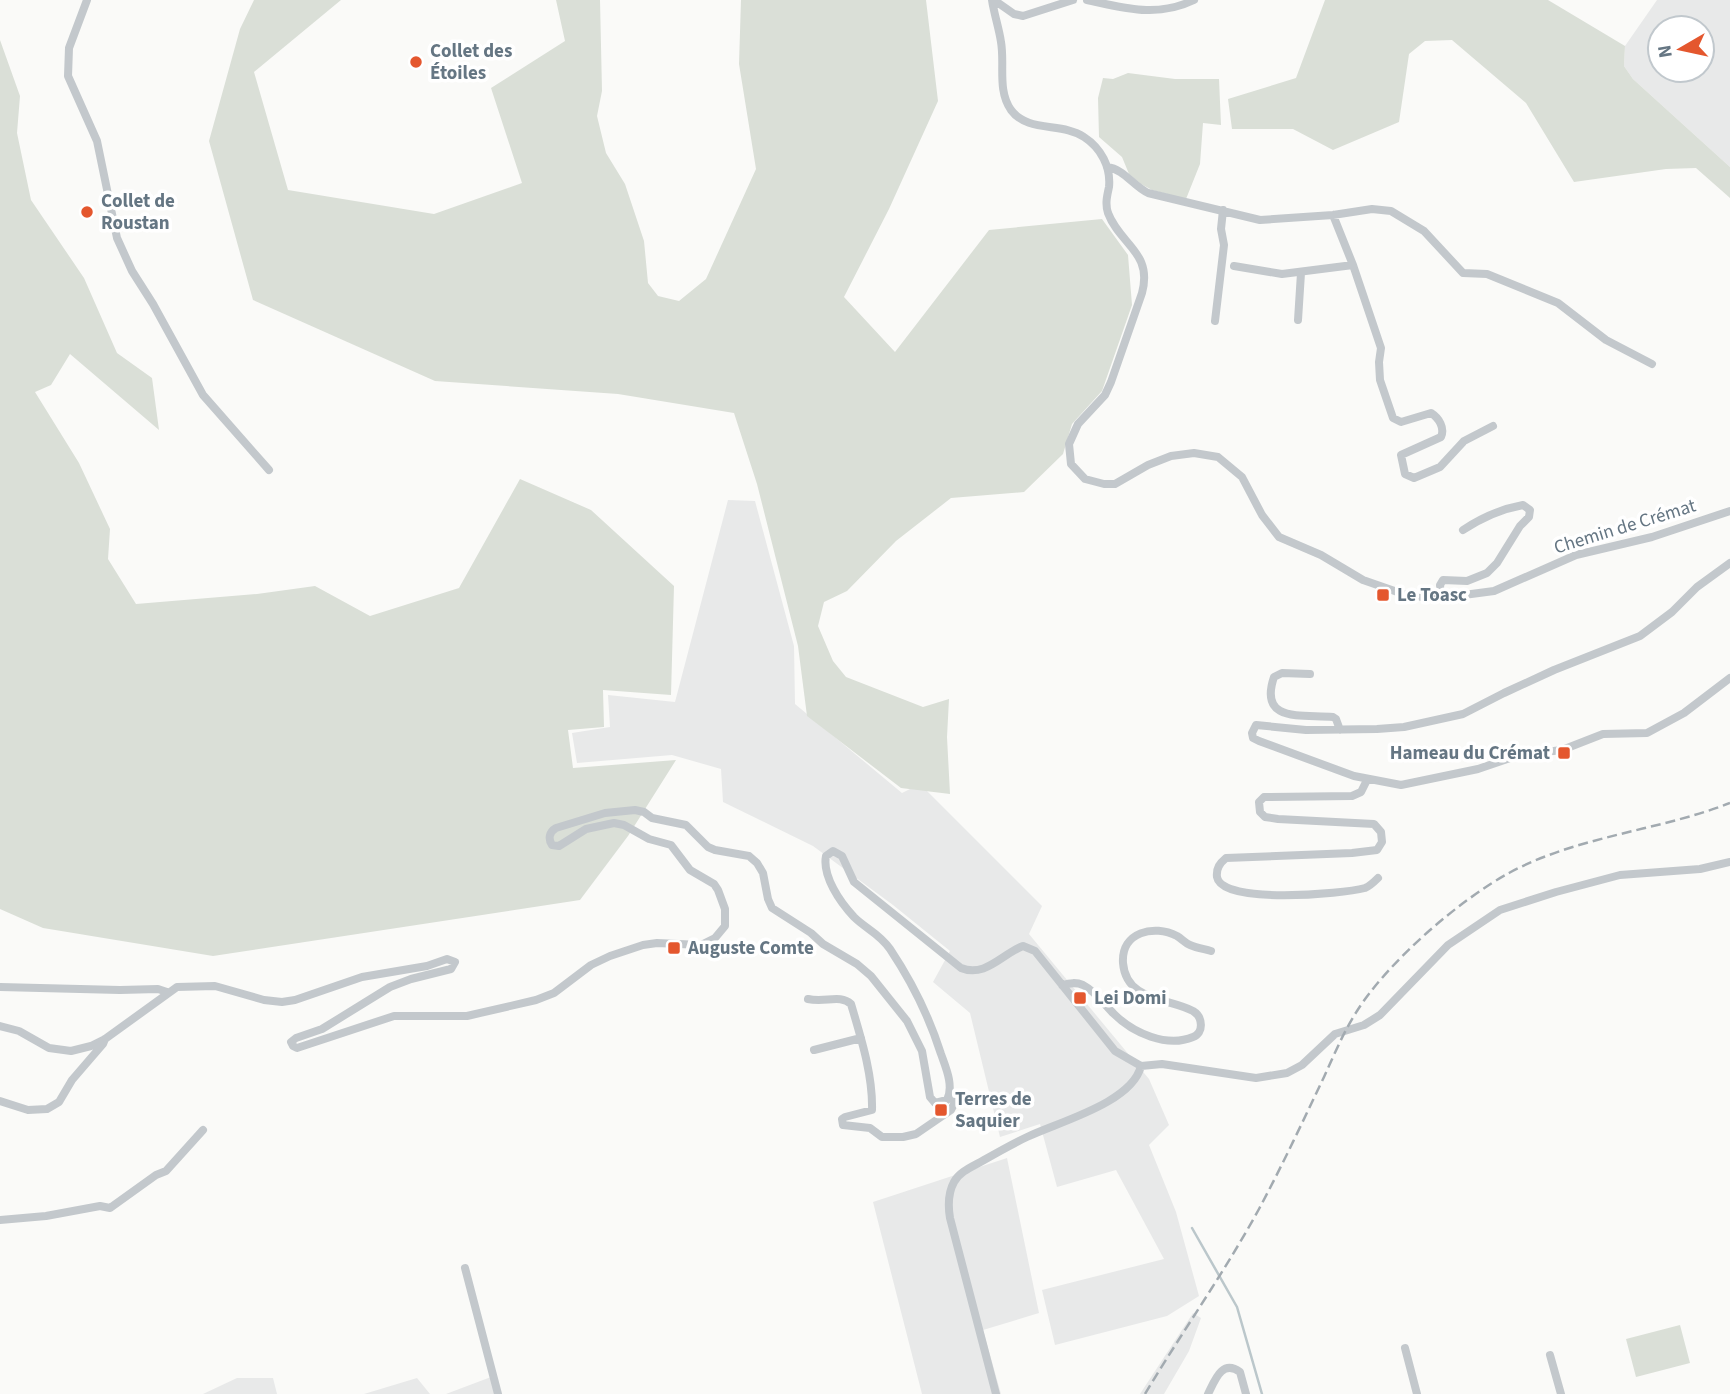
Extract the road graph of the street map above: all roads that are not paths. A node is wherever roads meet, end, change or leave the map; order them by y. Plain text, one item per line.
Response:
1 (87, 0) edge
2 (993, 0) edge
3 (1073, 0) edge
4 (1087, 0) edge
5 (1194, 0) edge
6 (1107, 167) junction
7 (1223, 210) junction
8 (1333, 215) junction
9 (1353, 265) junction
10 (1234, 266) dead end
11 (1301, 273) junction
12 (1298, 320) dead end
13 (1215, 321) dead end
14 (1652, 364) dead end
15 (1493, 426) dead end
16 (269, 470) dead end
17 (1730, 511) edge
18 (1463, 530) dead end
19 (1730, 563) edge
20 (1441, 598) junction
21 (1310, 674) dead end
22 (1730, 678) edge
23 (1340, 730) junction
24 (1367, 780) junction
25 (1730, 862) edge
26 (1378, 878) dead end
27 (1211, 951) dead end
28 (1062, 985) junction
29 (0, 987) edge
30 (167, 992) junction
31 (808, 999) dead end
32 (0, 1026) edge
33 (861, 1038) junction
34 (105, 1039) junction
35 (814, 1050) dead end
36 (1137, 1067) junction
37 (949, 1096) junction
38 (0, 1101) edge
39 (203, 1130) dead end
40 (0, 1220) edge
41 (465, 1268) dead end
42 (1405, 1348) dead end
43 (1550, 1355) dead end
44 (498, 1394) edge
45 (996, 1394) edge
46 (1208, 1394) edge
47 (1246, 1394) edge
48 (1418, 1394) edge
49 (1562, 1394) edge

1 - 16 street
2 - 3 street
2 - 6 street
4 - 5 street
6 - 7 street
6 - 20 street, Chemin de Crémat
7 - 8 street
7 - 13 street
8 - 9 street
8 - 14 street
9 - 11 street
9 - 15 street
10 - 11 street
11 - 12 street
17 - 20 street, Chemin de Crémat
18 - 20 street
19 - 23 street
21 - 23 street
22 - 24 street
23 - 24 street
24 - 26 street
25 - 36 street
27 - 28 street
28 - 36 street
28 - 37 street
29 - 30 street
30 - 34 street
30 - 37 street
31 - 33 street
32 - 34 street
33 - 35 street
33 - 37 street
34 - 38 street
36 - 45 street
39 - 40 street
41 - 44 street
42 - 48 street
43 - 49 street
46 - 47 street

